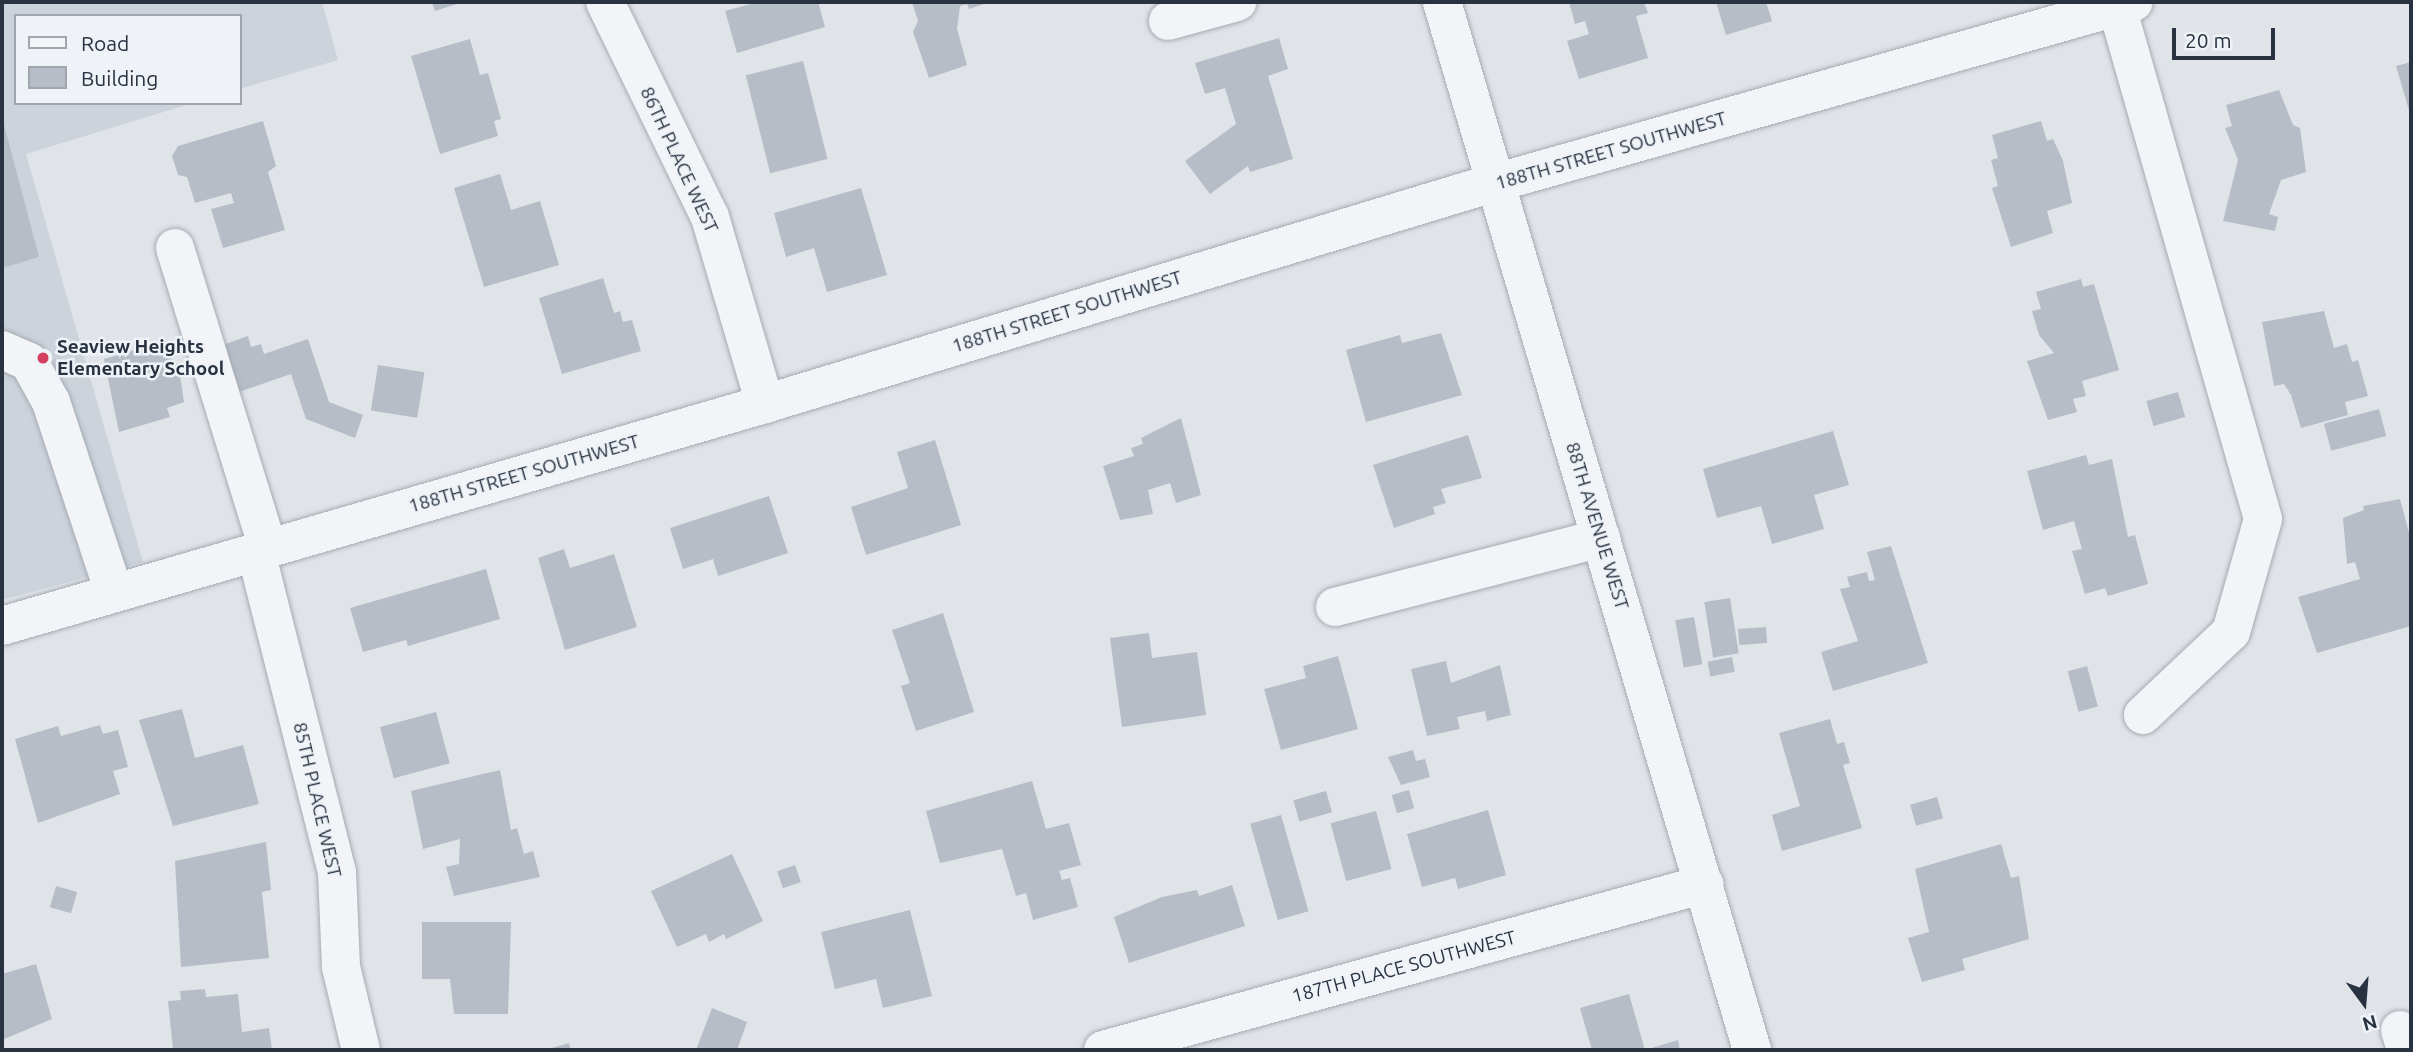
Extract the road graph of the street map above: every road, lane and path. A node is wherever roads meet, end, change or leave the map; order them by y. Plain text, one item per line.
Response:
1 (605, 2) edge
2 (1237, 2) edge
3 (1442, 2) edge
4 (2125, 4) edge
5 (2041, 16) edge
6 (1168, 21) dead end
7 (1494, 183) junction
8 (175, 248) dead end
9 (2, 350) edge
10 (765, 404) junction
11 (1601, 538) junction
12 (262, 550) junction
13 (114, 593) junction
14 (1335, 607) dead end
15 (2, 626) edge
16 (2143, 715) dead end
17 (1705, 884) junction
18 (361, 1050) edge
19 (1103, 1050) edge
20 (1752, 1050) edge

1 - 10 street, 86TH PLACE WEST
2 - 6 street
3 - 7 street, 88TH AVENUE WEST
4 - 5 street, 188TH STREET SOUTHWEST
4 - 16 street
5 - 7 street, 188TH STREET SOUTHWEST
7 - 10 street, 188TH STREET SOUTHWEST
7 - 11 street, 88TH AVENUE WEST
8 - 12 street, 85TH PLACE WEST
9 - 13 street
10 - 12 street, 188TH STREET SOUTHWEST
11 - 14 street
11 - 17 street, 88TH AVENUE WEST
12 - 13 street, 188TH STREET SOUTHWEST
12 - 18 street, 85TH PLACE WEST
13 - 15 street, 188TH STREET SOUTHWEST
17 - 19 street, 187TH PLACE SOUTHWEST
17 - 20 street, 88TH AVENUE WEST

